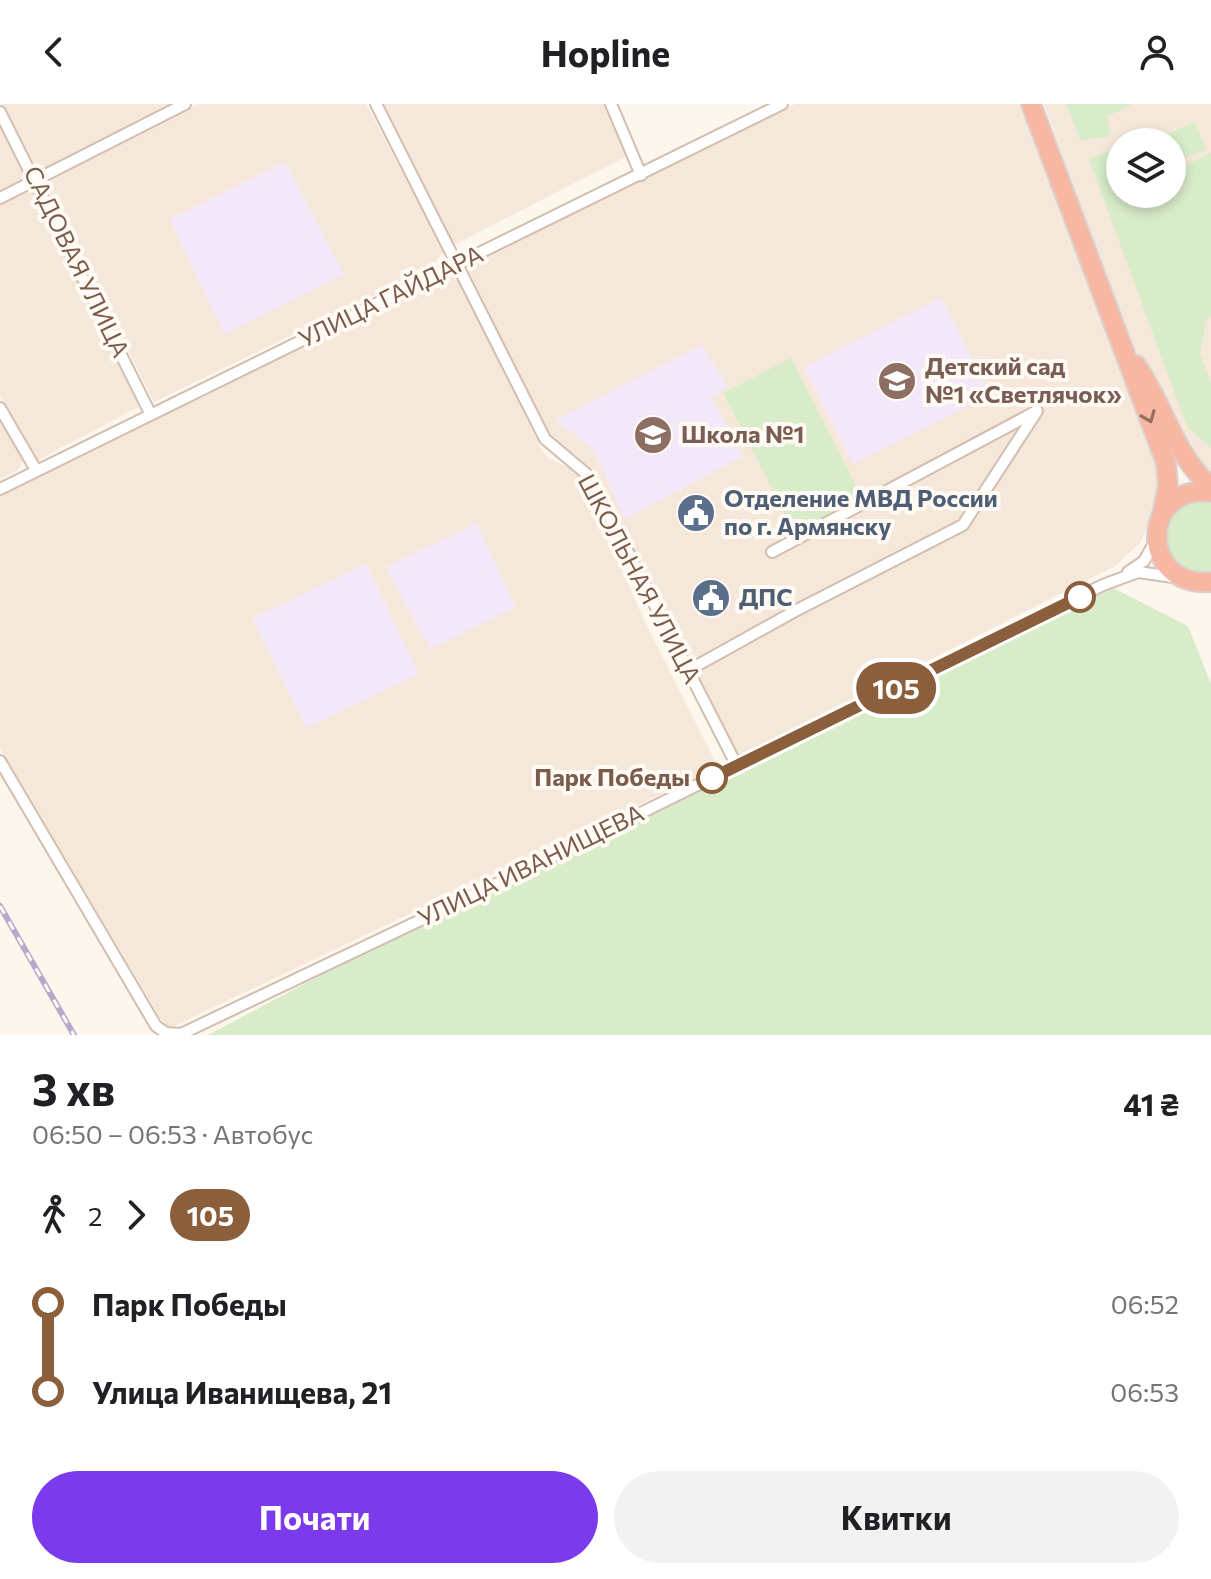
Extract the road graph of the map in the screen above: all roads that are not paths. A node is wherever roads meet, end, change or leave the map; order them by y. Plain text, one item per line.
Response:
1 (185, 104) edge
2 (376, 104) edge
3 (611, 104) edge
4 (782, 104) edge
5 (1031, 104) edge
6 (0, 112) edge
7 (641, 175) junction
8 (37, 182) junction
9 (0, 198) edge
10 (459, 264) junction
11 (1122, 344) junction
12 (0, 408) edge
13 (150, 413) junction
14 (36, 470) junction
15 (0, 489) edge
16 (1211, 490) edge
17 (1162, 515) junction
18 (1156, 540) junction
19 (772, 552) dead end
20 (1120, 578) junction
21 (1184, 579) junction
22 (1211, 582) edge
23 (689, 670) junction
24 (0, 761) edge
25 (737, 766) junction

1 - 8 street
2 - 10 street, ШКОЛЬНАЯ УЛИЦА
3 - 7 street
4 - 7 street, УЛИЦА ГАЙДАРА
5 - 11 highway
6 - 8 street, САДОВАЯ УЛИЦА
7 - 10 street, УЛИЦА ГАЙДАРА
8 - 9 street
8 - 13 street, САДОВАЯ УЛИЦА
10 - 13 street, УЛИЦА ГАЙДАРА
10 - 23 street, ШКОЛЬНАЯ УЛИЦА
11 - 16 highway
11 -> 17 highway
12 - 14 street
13 - 14 street, УЛИЦА ГАЙДАРА
14 - 15 street, УЛИЦА ГАЙДАРА
16 - 17 highway
17 - 18 highway
18 - 20 street, УЛИЦА ИВАНИЩЕВА
18 - 21 highway
19 - 23 street
20 - 21 street, УЛИЦА ИВАНИЩЕВА
20 - 25 street, УЛИЦА ИВАНИЩЕВА
21 - 22 highway
23 - 25 street, ШКОЛЬНАЯ УЛИЦА
24 - 25 street, УЛИЦА ИВАНИЩЕВА

